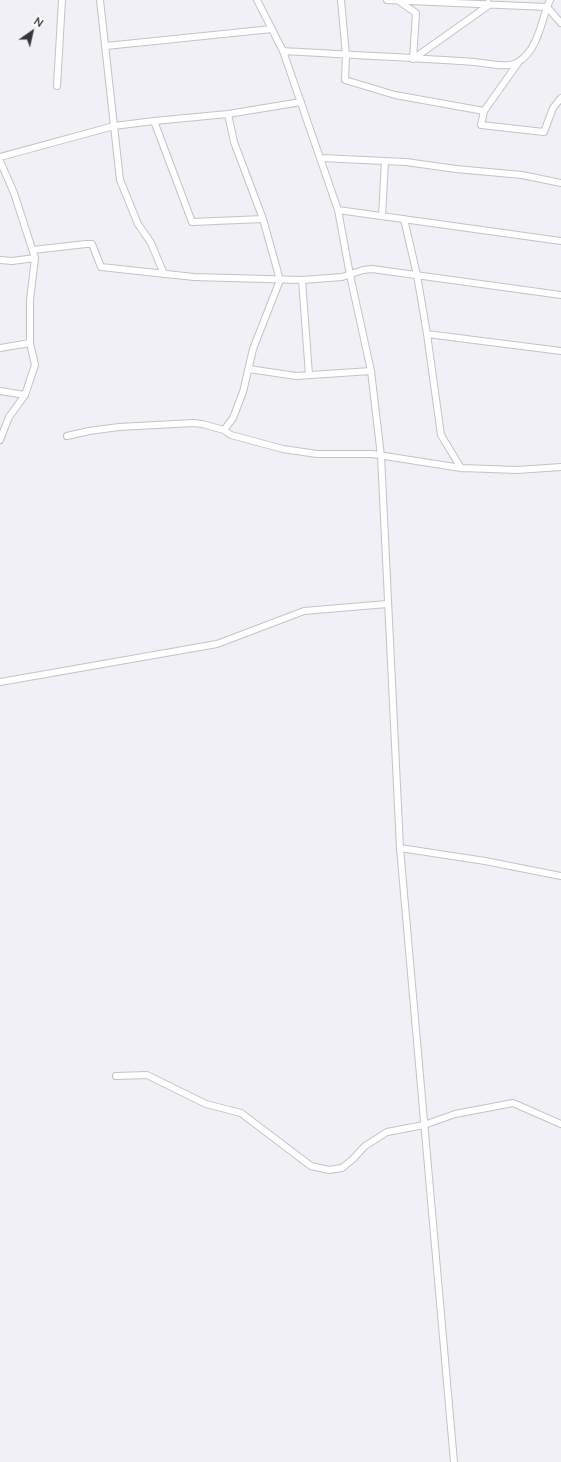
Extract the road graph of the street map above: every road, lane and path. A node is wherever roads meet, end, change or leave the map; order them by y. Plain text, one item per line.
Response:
1 (62, 0) edge
2 (100, 0) edge
3 (257, 0) edge
4 (341, 0) edge
5 (387, 0) edge
6 (398, 0) edge
7 (550, 0) edge
8 (488, 4) junction
9 (547, 7) junction
10 (561, 23) edge
11 (272, 29) junction
12 (106, 46) junction
13 (283, 51) junction
14 (346, 55) junction
15 (413, 59) junction
16 (518, 63) junction
17 (57, 86) dead end
18 (561, 98) edge
19 (301, 102) junction
20 (484, 111) junction
21 (228, 114) junction
22 (154, 121) junction
23 (114, 126) junction
24 (0, 157) edge
25 (321, 158) junction
26 (0, 161) edge
27 (385, 161) junction
28 (561, 183) edge
29 (338, 210) junction
30 (382, 216) junction
31 (263, 219) junction
32 (404, 219) junction
33 (561, 241) edge
34 (33, 250) junction
35 (35, 258) junction
36 (0, 260) edge
37 (164, 274) junction
38 (350, 275) junction
39 (417, 275) junction
40 (280, 280) junction
41 (302, 280) junction
42 (561, 295) edge
43 (427, 334) junction
44 (30, 343) junction
45 (0, 348) edge
46 (561, 351) edge
47 (249, 369) junction
48 (371, 372) junction
49 (309, 375) junction
50 (0, 392) edge
51 (25, 395) junction
52 (224, 430) junction
53 (67, 436) dead end
54 (0, 440) edge
55 (381, 456) junction
56 (561, 467) edge
57 (461, 468) junction
58 (388, 604) junction
59 (0, 682) edge
60 (400, 848) junction
61 (561, 876) edge
62 (116, 1076) dead end
63 (561, 1124) edge
64 (424, 1125) junction
65 (454, 1462) edge

1 - 17 street
2 - 12 street
3 - 11 street
4 - 14 street
5 - 6 street
6 - 8 street
6 - 15 street
7 - 9 street
8 - 9 street
8 - 15 street
9 - 10 street
9 - 16 street
11 - 12 street
11 - 13 street
12 - 23 street
13 - 14 street
13 - 19 street
14 - 15 street
14 - 20 street
15 - 16 street
16 - 20 street
18 - 20 street
19 - 21 street
19 - 25 street
21 - 22 street
21 - 31 street
22 - 23 street
22 - 31 street
23 - 24 street
23 - 37 street
25 - 27 street
25 - 29 street
26 - 34 street
27 - 28 street
27 - 30 street
29 - 30 street
29 - 38 street
30 - 32 street
31 - 40 street
32 - 33 street
32 - 39 street
34 - 35 street
34 - 37 street
35 - 36 street
35 - 44 street
37 - 40 street
38 - 39 street
38 - 41 street
38 - 48 street
39 - 42 street
39 - 43 street
40 - 41 street
40 - 47 street
41 - 49 street
43 - 46 street
43 - 57 street
44 - 45 street
44 - 51 street
47 - 49 street
47 - 52 street
48 - 49 street
48 - 55 street
50 - 51 street
51 - 54 street
52 - 53 street
52 - 55 street
55 - 57 street
55 - 58 street
56 - 57 street
58 - 59 street
58 - 60 street
60 - 61 street
60 - 64 street
62 - 64 street
63 - 64 street
64 - 65 street

